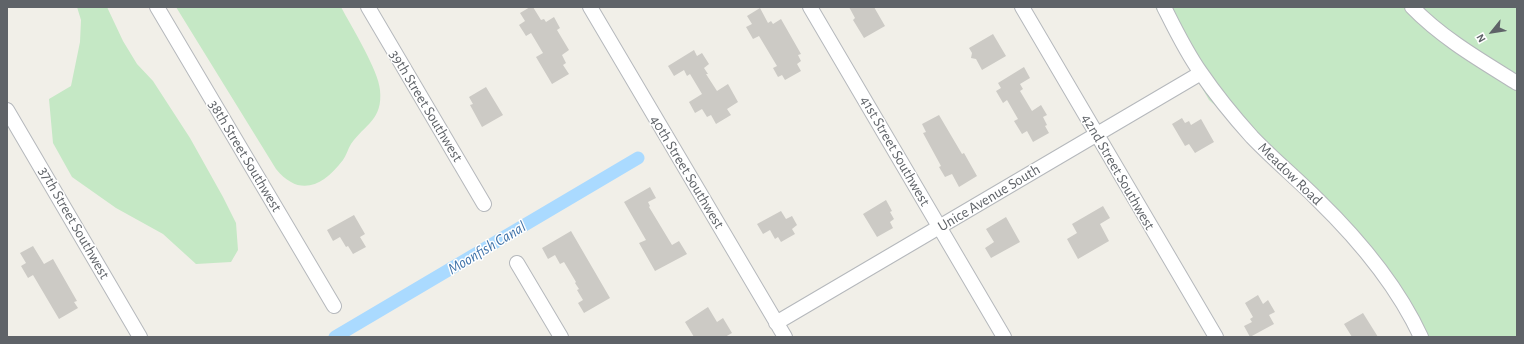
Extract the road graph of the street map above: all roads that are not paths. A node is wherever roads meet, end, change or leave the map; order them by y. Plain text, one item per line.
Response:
1 (157, 7) edge
2 (368, 7) edge
3 (590, 7) edge
4 (810, 7) edge
5 (1022, 7) edge
6 (1164, 7) edge
7 (1412, 7) edge
8 (1201, 73) junction
9 (1517, 83) edge
10 (7, 110) edge
11 (1096, 135) junction
12 (484, 204) dead end
13 (940, 227) junction
14 (517, 263) dead end
15 (334, 306) dead end
16 (776, 322) junction
17 (140, 337) edge
18 (561, 337) edge
19 (785, 337) edge
20 (1004, 337) edge
21 (1216, 337) edge
22 (1421, 337) edge

1 - 15 street, 38th Street Southwest
2 - 12 street, 39th Street Southwest
3 - 16 street, 40th Street Southwest
4 - 13 street, 41st Street Southwest
5 - 11 street, 42nd Street Southwest
6 - 8 street, Meadow Road
7 - 9 street
8 - 11 street, Unice Avenue South
8 - 22 street, Meadow Road
10 - 17 street, 37th Street Southwest
11 - 13 street, Unice Avenue South
11 - 21 street, 42nd Street Southwest
13 - 16 street, Unice Avenue South
13 - 20 street, 41st Street Southwest
14 - 18 street
16 - 19 street, 40th Street Southwest

